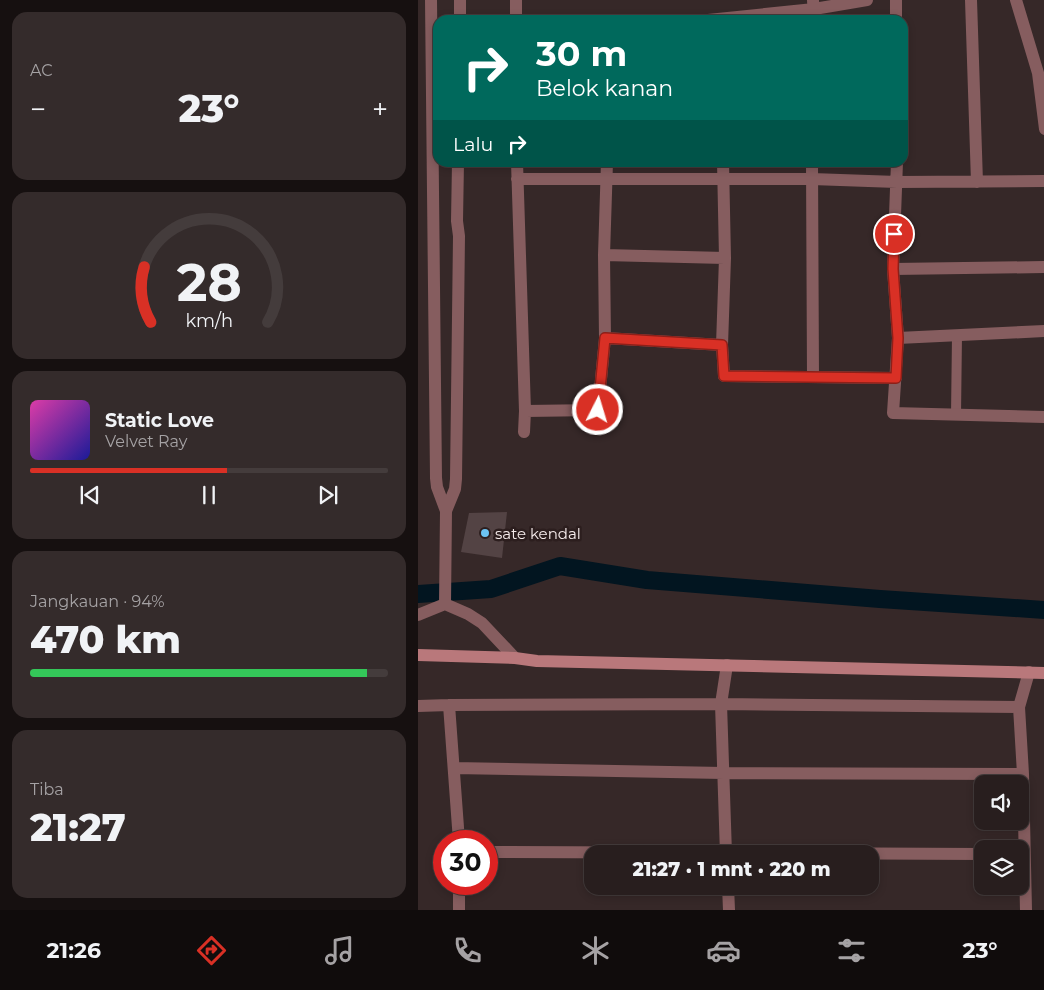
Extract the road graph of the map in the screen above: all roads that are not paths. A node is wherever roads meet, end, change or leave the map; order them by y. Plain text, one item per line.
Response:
1 (431, 0) edge
2 (460, 0) edge
3 (516, 0) edge
4 (867, 0) edge
5 (896, 0) edge
6 (971, 0) edge
7 (1016, 0) edge
8 (813, 10) edge
9 (460, 15) edge
10 (516, 15) edge
11 (759, 15) edge
12 (896, 15) edge
13 (1041, 71) edge
14 (1044, 129) edge
15 (433, 147) edge
16 (433, 167) edge
17 (458, 167) edge
18 (517, 167) edge
19 (607, 167) edge
20 (723, 167) edge
21 (812, 167) edge
22 (897, 167) edge
23 (607, 178) junction
24 (517, 179) junction
25 (723, 179) junction
26 (812, 179) junction
27 (1044, 181) edge
28 (897, 182) junction
29 (977, 182) junction
30 (434, 221) junction
31 (457, 221) junction
32 (604, 255) junction
33 (725, 258) junction
34 (1044, 268) edge
35 (893, 269) junction
36 (1044, 331) edge
37 (957, 335) junction
38 (605, 338) junction
39 (898, 338) junction
40 (722, 345) junction
41 (813, 377) junction
42 (896, 378) junction
43 (526, 411) junction
44 (956, 416) junction
45 (1044, 417) edge
46 (524, 432) dead end
47 (446, 511) junction
48 (444, 595) junction
49 (418, 615) edge
50 (418, 655) edge
51 (515, 658) junction
52 (727, 665) junction
53 (1029, 672) junction
54 (1044, 672) edge
55 (449, 704) junction
56 (721, 704) junction
57 (418, 706) edge
58 (1019, 707) junction
59 (454, 768) junction
60 (723, 773) junction
61 (1023, 774) junction
62 (458, 830) edge
63 (1022, 840) edge
64 (726, 845) edge
65 (498, 852) edge
66 (584, 852) edge
67 (879, 854) edge
68 (974, 854) edge
69 (459, 895) edge
70 (728, 895) edge
71 (1025, 895) edge
72 (459, 910) edge
73 (729, 910) edge
74 (1026, 910) edge

1 - 15 street
2 - 9 street
3 - 10 street
4 - 8 street
5 - 12 street
6 - 29 street
7 - 13 street
8 - 11 street
13 - 14 street
16 - 30 street
17 - 31 street
18 - 24 street
19 - 23 street
20 - 25 street
21 - 26 street
22 - 28 street
23 - 24 street
23 - 25 street
23 - 32 street
24 - 43 street
25 - 26 street
25 - 33 street
26 - 28 street
26 - 41 street
27 - 29 street
28 - 29 street
28 - 35 street
30 - 31 street
30 - 47 street
31 - 47 street
32 - 33 street
32 - 38 street
33 - 40 street
34 - 35 street
35 - 39 street
36 - 37 street
37 - 39 street
37 - 44 lane
38 - 40 street
38 - 43 street
39 - 42 street
40 - 41 street
41 - 42 street
42 - 44 street
43 - 46 street
44 - 45 street
47 - 48 street
48 - 49 street
48 - 51 street
50 - 51 street
51 - 52 street
52 - 53 street
52 - 56 street
53 - 54 street
53 - 58 street
55 - 56 street
55 - 57 street
55 - 59 street
56 - 58 street
56 - 60 street
58 - 61 street
59 - 60 street
59 - 62 street
60 - 61 street
60 - 64 street
61 - 63 street
65 - 66 street
67 - 68 street
69 - 72 street
70 - 73 street
71 - 74 street

